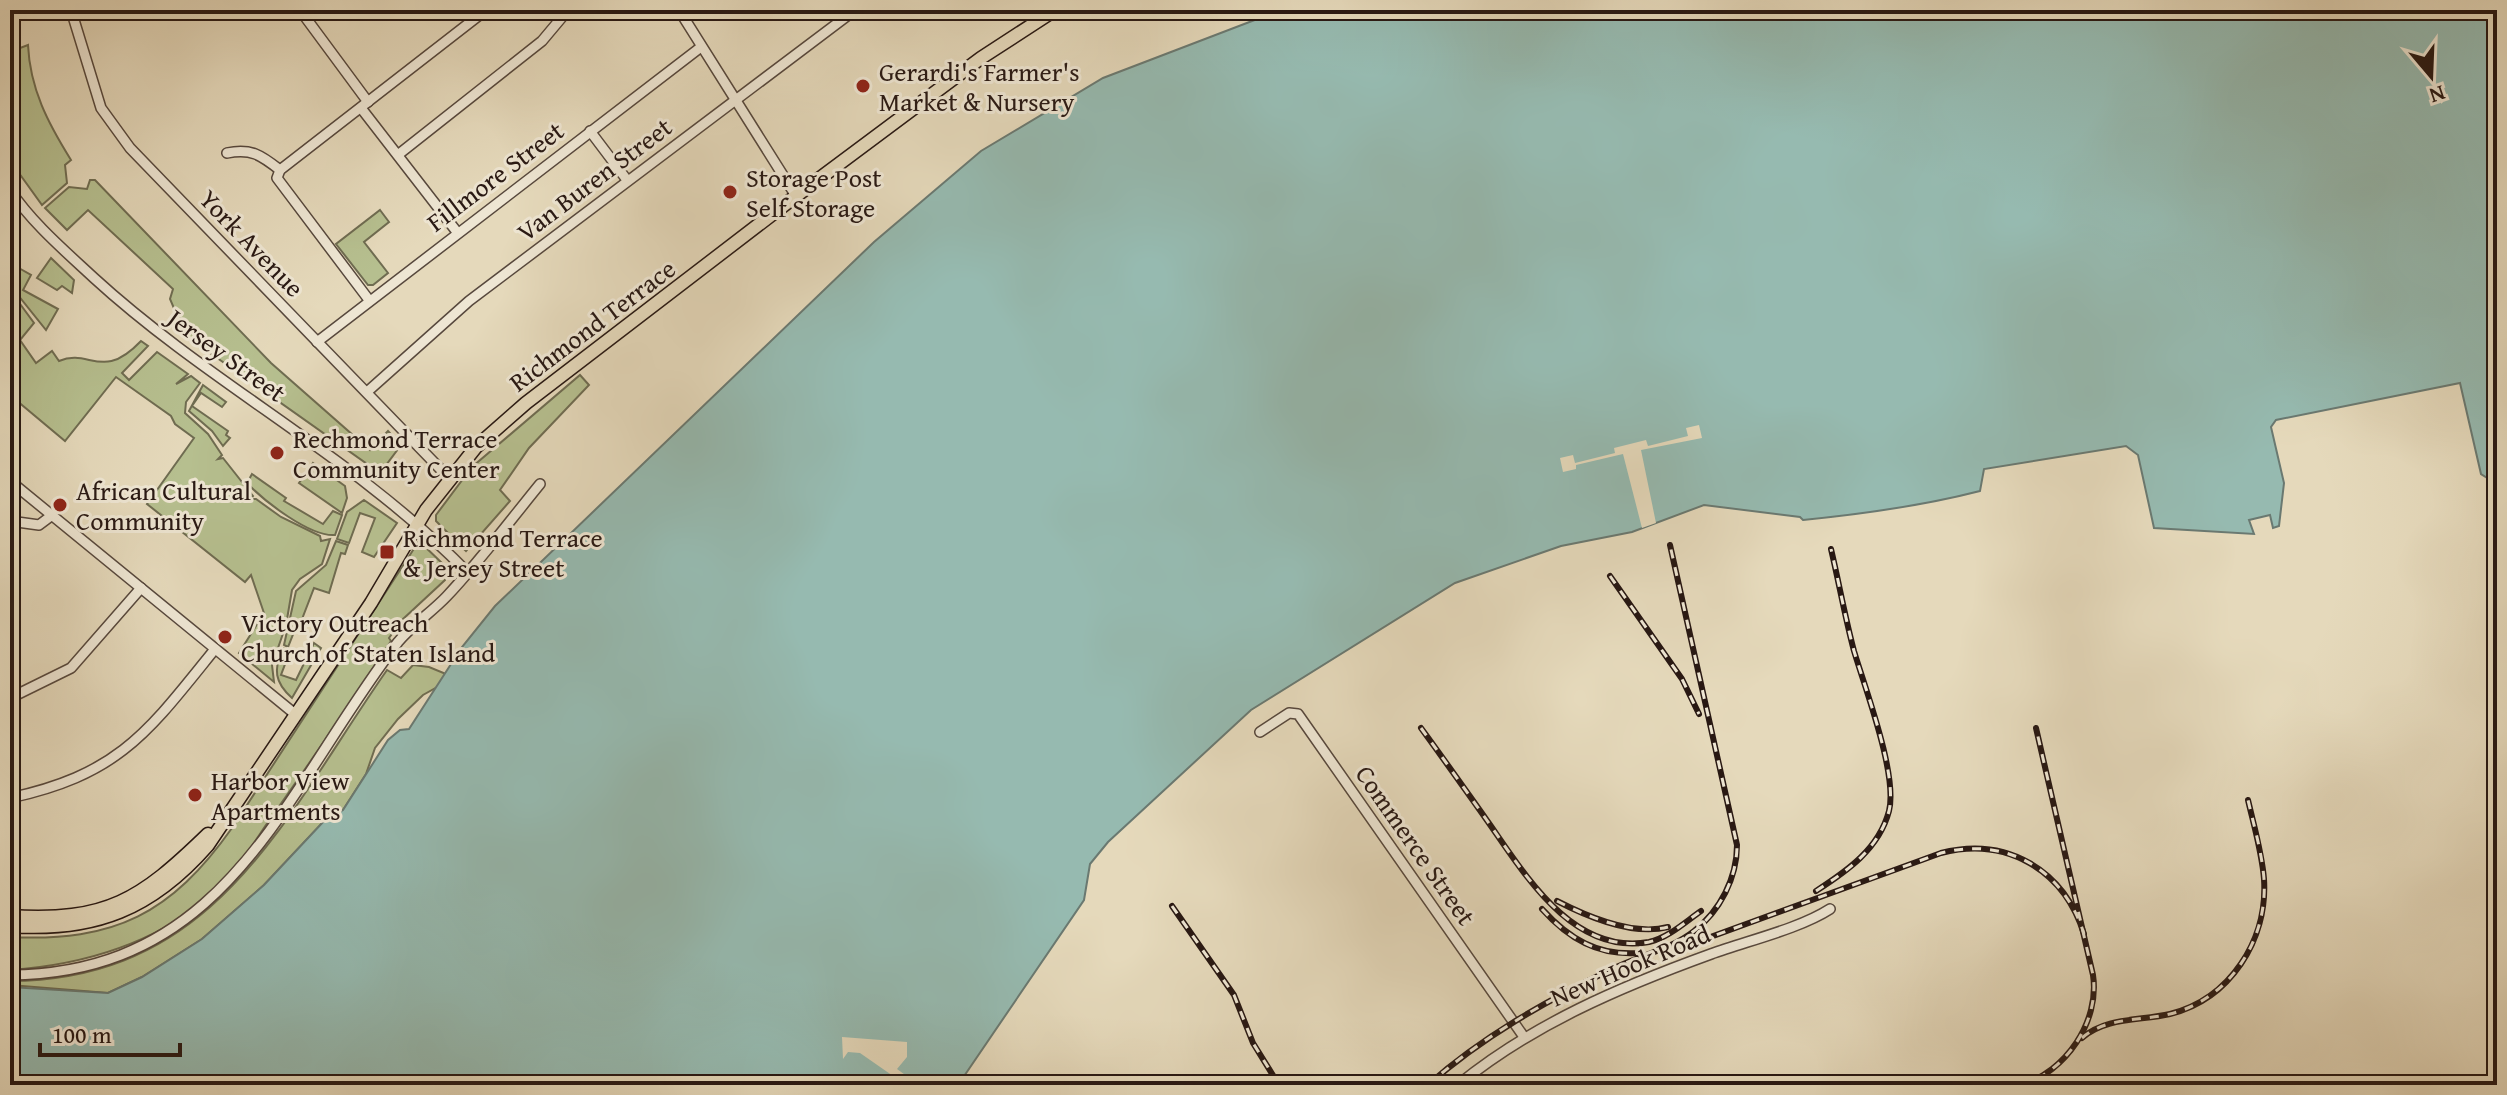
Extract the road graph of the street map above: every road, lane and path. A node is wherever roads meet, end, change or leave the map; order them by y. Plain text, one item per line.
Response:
1 (71, 10) edge
2 (300, 10) edge
3 (486, 10) edge
4 (568, 10) edge
5 (679, 10) edge
6 (855, 10) edge
7 (1055, 10) edge
8 (701, 47) junction
9 (734, 99) junction
10 (365, 105) junction
11 (590, 131) junction
12 (227, 153) dead end
13 (399, 154) junction
14 (278, 174) junction
15 (627, 180) junction
16 (10, 190) edge
17 (796, 196) junction
18 (457, 232) junction
19 (369, 300) junction
20 (317, 342) junction
21 (367, 392) junction
22 (449, 478) junction
23 (10, 481) edge
24 (540, 484) dead end
25 (51, 516) junction
26 (10, 521) edge
27 (418, 522) junction
28 (468, 573) junction
29 (141, 588) junction
30 (215, 649) junction
31 (10, 698) edge
32 (295, 714) junction
33 (1260, 732) dead end
34 (10, 798) edge
35 (230, 812) junction
36 (1830, 909) dead end
37 (10, 916) edge
38 (10, 926) edge
39 (10, 975) edge
40 (1524, 1037) junction
41 (1458, 1085) edge

1 - 20 street, York Avenue
2 - 10 street
3 - 10 street
4 - 13 street
5 - 8 street
6 - 9 street, Van Buren Street
7 - 17 main road, Richmond Terrace
8 - 9 street
8 - 11 street, Fillmore Street
9 - 15 street, Van Buren Street
9 - 17 street
10 - 13 street
10 - 14 street
11 - 15 street
11 - 18 street, Fillmore Street
12 - 14 street
13 - 18 street
14 - 19 street
15 - 21 street, Van Buren Street
16 - 27 street, Jersey Street
17 - 22 main road, Richmond Terrace
18 - 19 street, Fillmore Street
19 - 20 street, Fillmore Street
20 - 21 street, York Avenue
21 - 22 street, York Avenue
22 - 27 main road, Richmond Terrace
23 - 25 street
24 - 28 street
25 - 26 street
25 - 29 street
27 - 28 street, Jersey Street
27 - 32 main road, Richmond Terrace
28 - 39 street
29 - 30 street
29 - 31 street
30 - 32 street
30 - 34 street
32 - 35 main road, Richmond Terrace
33 - 40 street, Commerce Street
35 - 37 main road, Richmond Terrace
35 - 38 main road, Richmond Terrace
36 - 40 street, New Hook Road
40 - 41 street, New Hook Road

